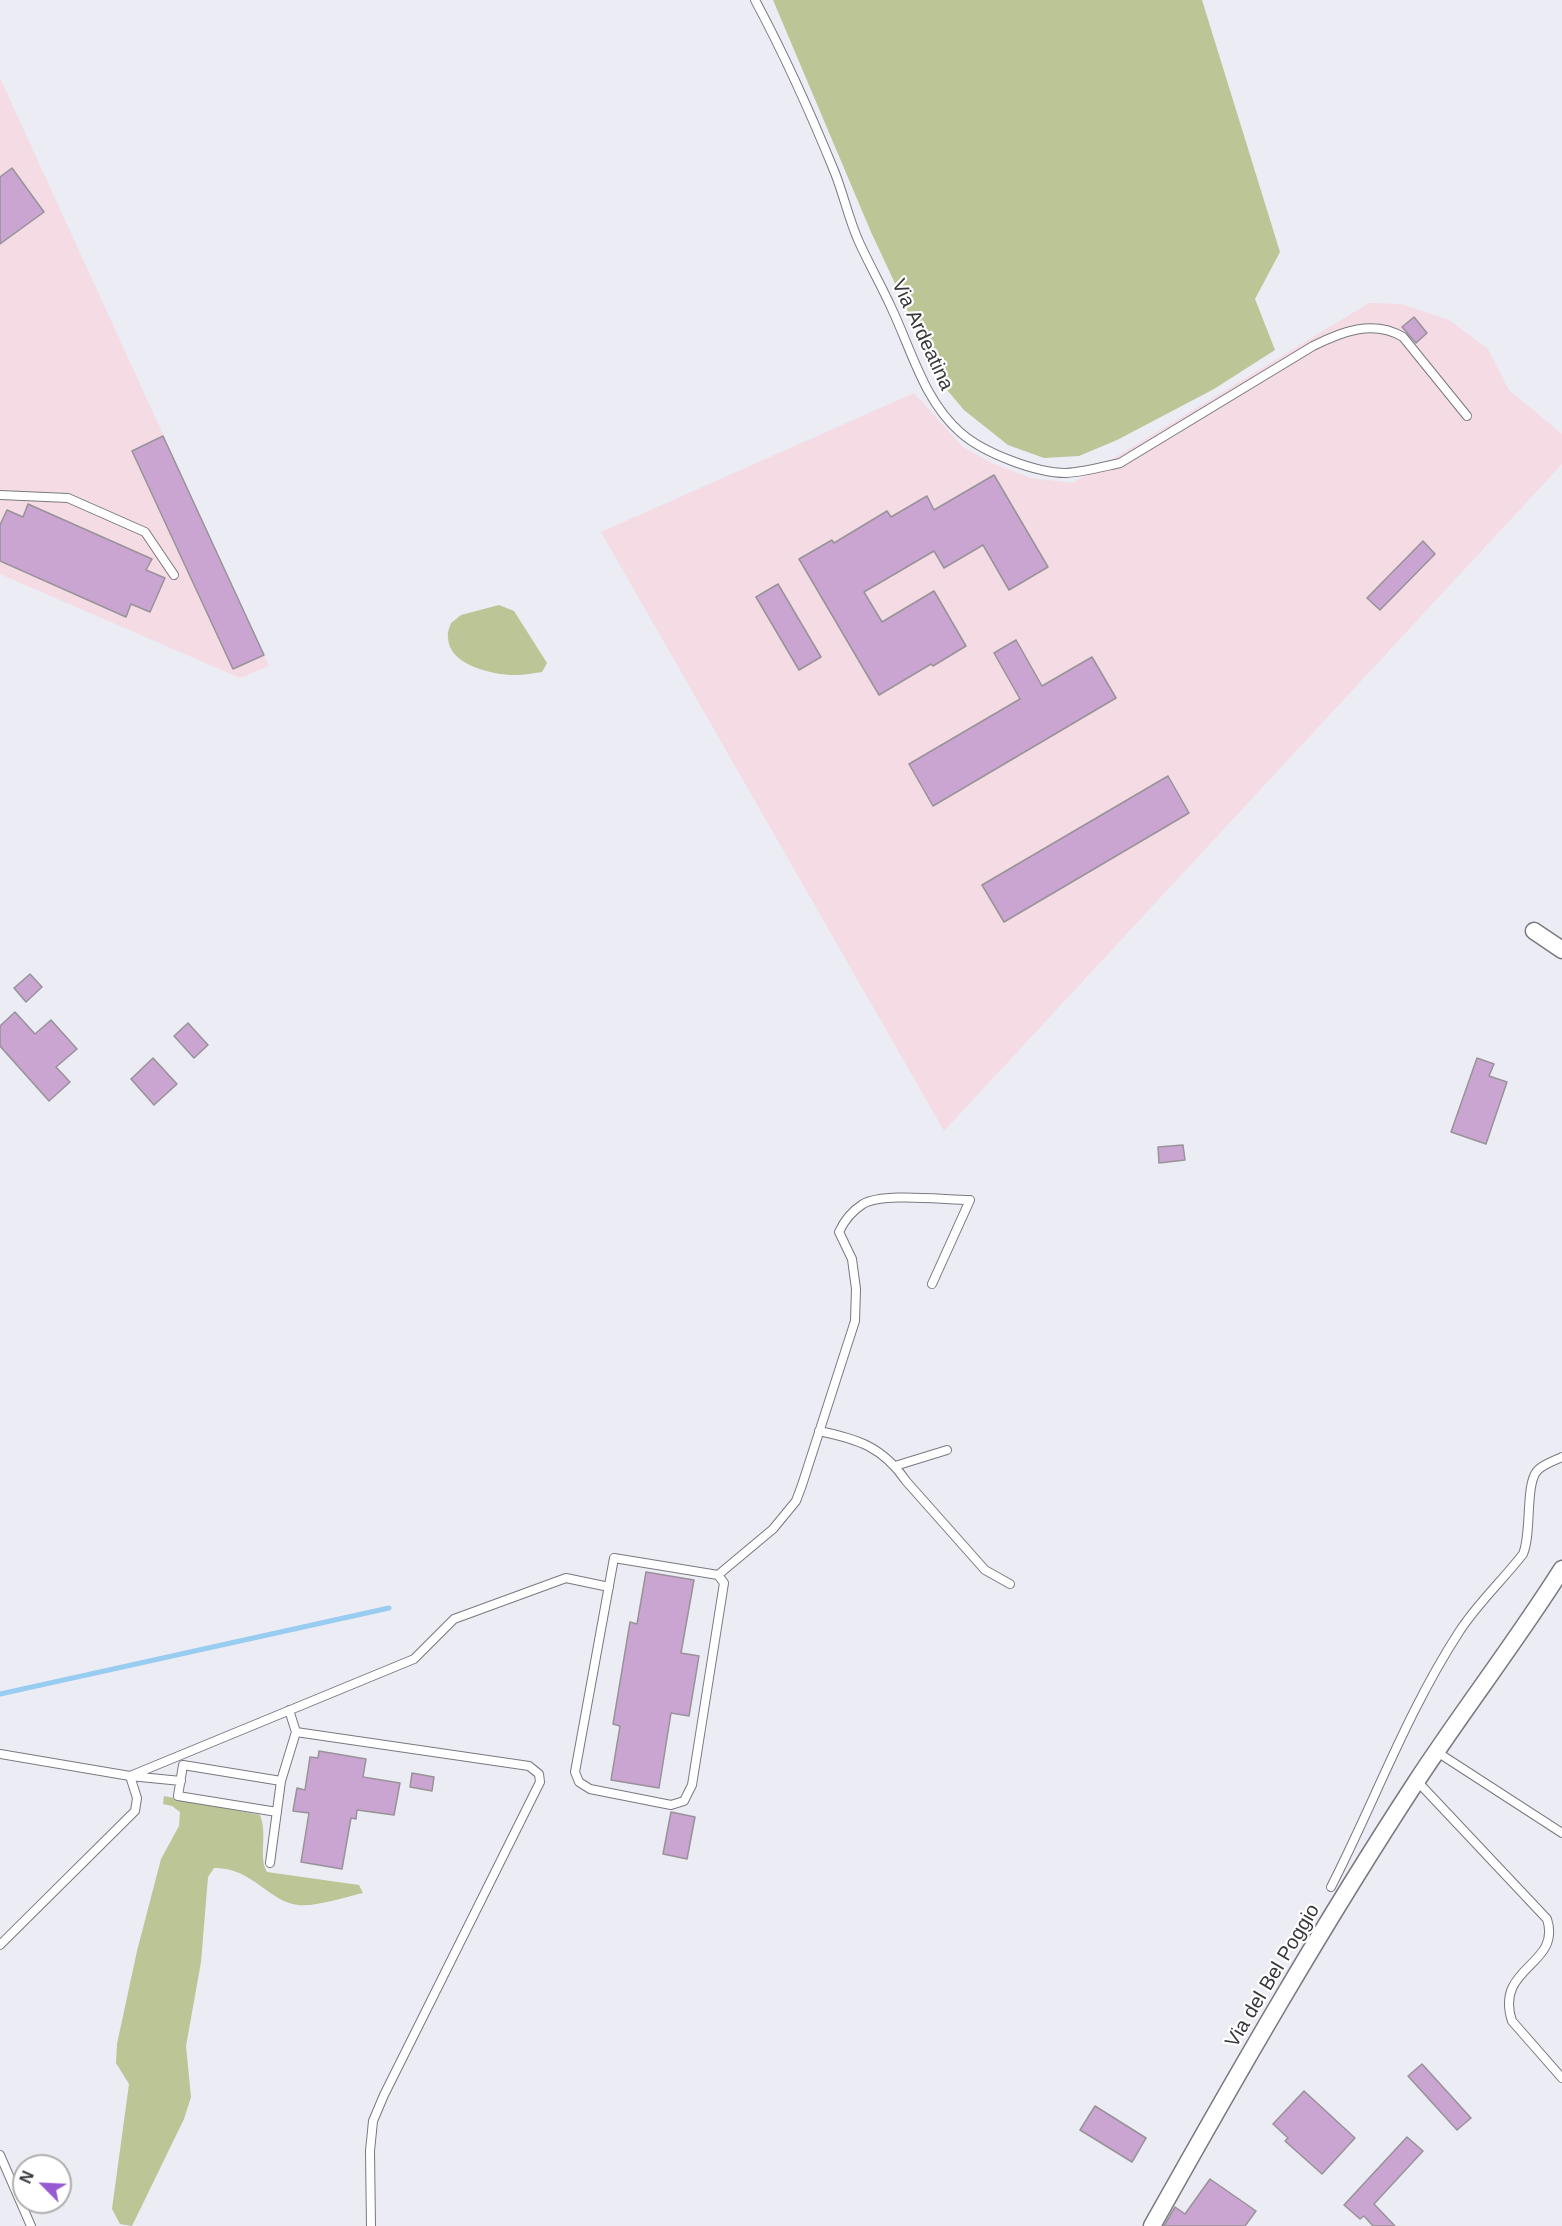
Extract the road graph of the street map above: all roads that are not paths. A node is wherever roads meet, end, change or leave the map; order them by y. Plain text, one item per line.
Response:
1 (755, 0) edge
2 (1467, 416) dead end
3 (0, 495) edge
4 (174, 575) dead end
5 (1534, 931) dead end
6 (1562, 950) edge
7 (932, 1284) dead end
8 (819, 1431) junction
9 (947, 1450) dead end
10 (1562, 1457) edge
11 (895, 1466) junction
12 (1562, 1569) edge
13 (718, 1575) junction
14 (1010, 1584) dead end
15 (609, 1587) junction
16 (289, 1710) junction
17 (296, 1732) junction
18 (1437, 1752) junction
19 (0, 1754) edge
20 (130, 1776) junction
21 (181, 1780) junction
22 (281, 1781) junction
23 (1417, 1781) junction
24 (277, 1812) junction
25 (1562, 1833) edge
26 (270, 1863) dead end
27 (1331, 1887) dead end
28 (0, 1945) edge
29 (1562, 2078) edge
30 (0, 2155) edge
31 (31, 2226) edge
32 (370, 2226) edge
33 (1152, 2226) edge

1 - 2 lane, Via Ardeatina
3 - 4 lane
5 - 6 street
7 - 8 lane
8 - 11 lane
8 - 13 lane
9 - 11 lane
10 - 27 lane
11 - 14 lane
12 - 18 street, Via del Bel Poggio
13 - 15 lane
13 - 15 lane
15 - 16 lane
16 - 17 lane
16 - 20 lane
17 - 22 lane
17 - 32 lane
18 - 23 street, Via del Bel Poggio
18 - 25 lane
19 - 20 lane
20 - 21 lane
20 - 28 lane
21 - 22 lane
21 - 24 lane
22 - 24 lane
23 - 29 lane
23 - 33 street, Via del Bel Poggio
24 - 26 lane
30 - 31 lane

